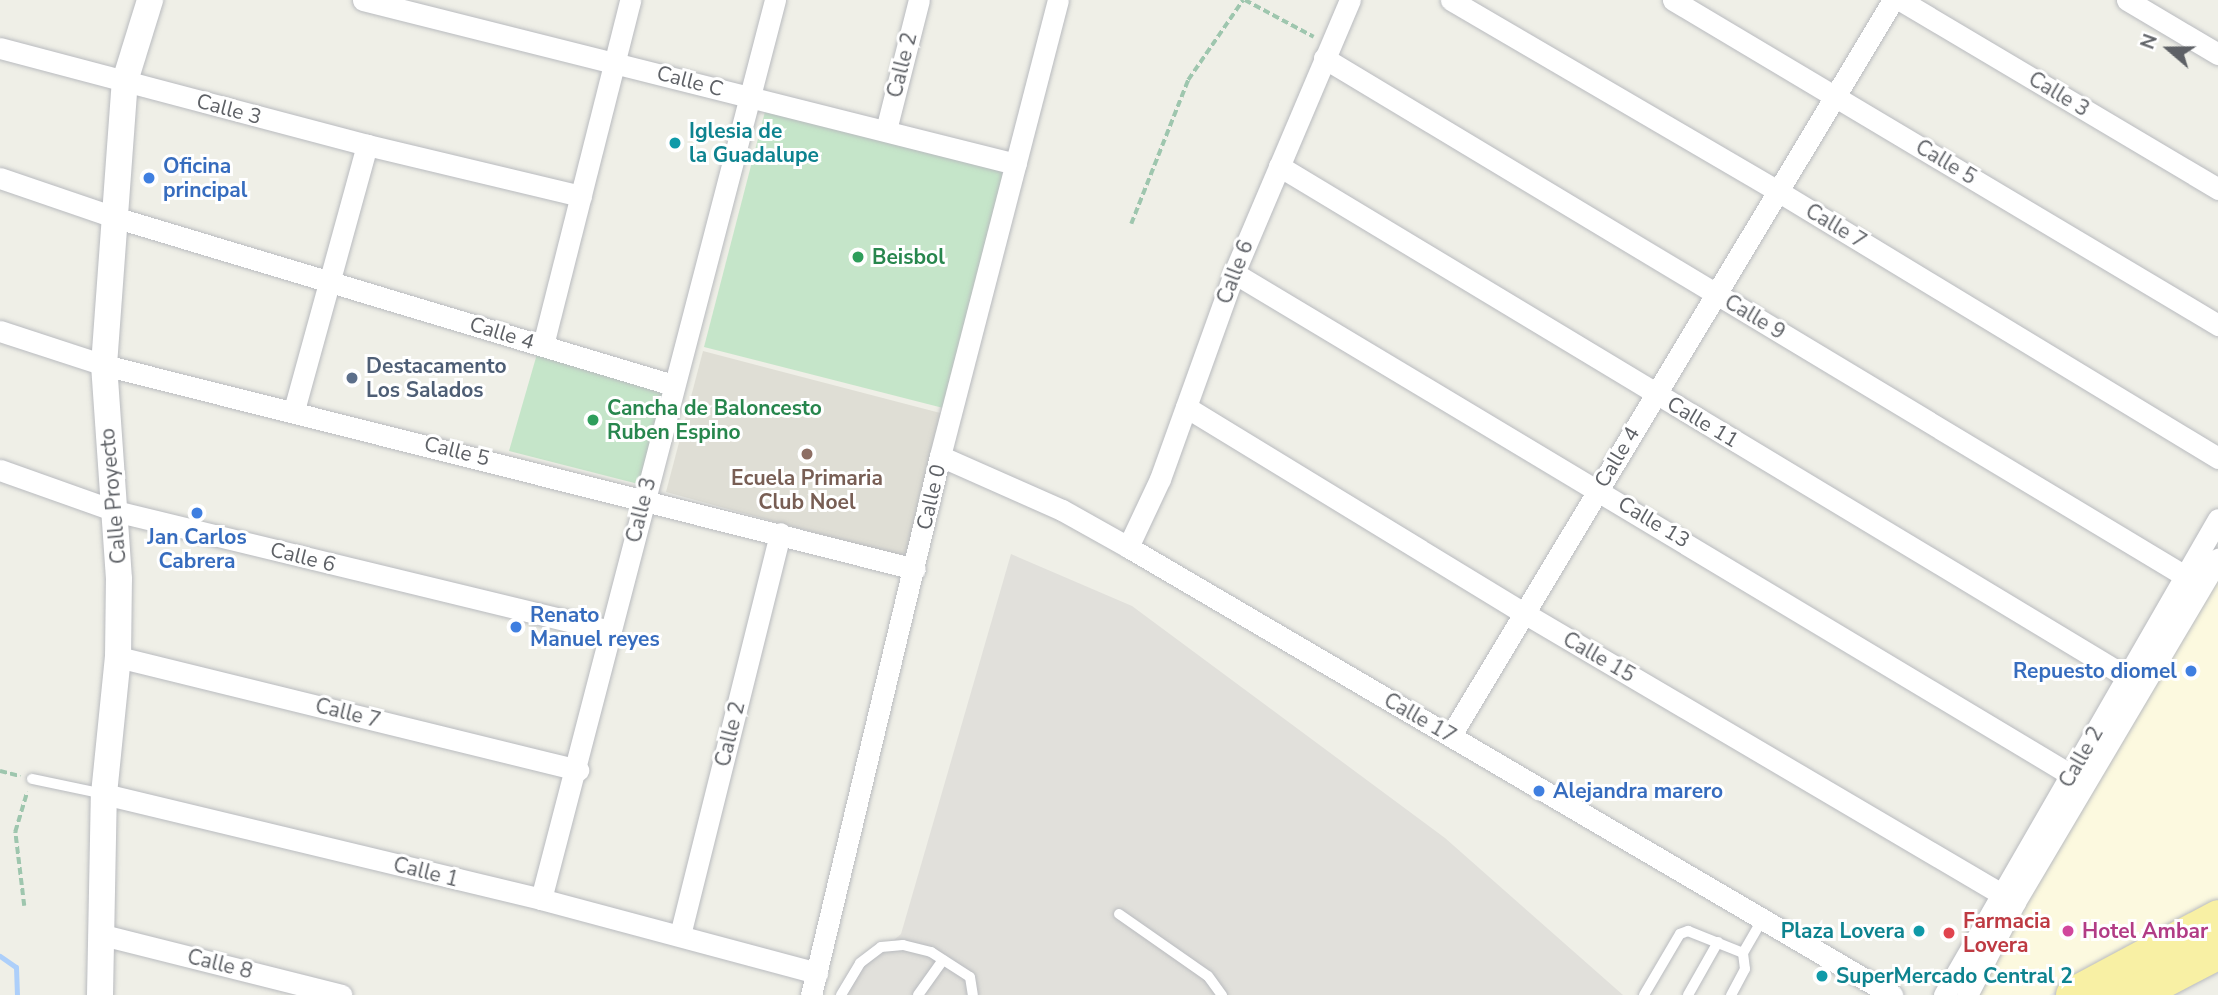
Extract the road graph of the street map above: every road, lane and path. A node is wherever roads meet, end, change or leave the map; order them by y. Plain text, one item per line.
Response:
1 (149, 0) edge
2 (363, 0) edge
3 (630, 0) edge
4 (775, 0) edge
5 (919, 0) edge
6 (1058, 0) edge
7 (1244, 0) edge
8 (1350, 0) edge
9 (1451, 0) edge
10 (1673, 0) edge
11 (1893, 0) edge
12 (1900, 0) edge
13 (2127, 0) edge
14 (0, 48) edge
15 (1327, 53) junction
16 (2218, 54) edge
17 (614, 61) junction
18 (125, 81) junction
19 (750, 97) junction
20 (1835, 97) junction
21 (886, 130) junction
22 (368, 145) junction
23 (1016, 164) junction
24 (1279, 166) junction
25 (0, 178) edge
26 (2218, 189) edge
27 (1776, 190) junction
28 (581, 196) junction
29 (114, 217) junction
30 (1131, 224) dead end
31 (1234, 273) junction
32 (331, 279) junction
33 (1714, 293) junction
34 (2218, 325) edge
35 (0, 331) edge
36 (543, 345) junction
37 (104, 365) junction
38 (673, 385) junction
39 (1655, 393) junction
40 (1186, 407) junction
41 (294, 410) junction
42 (940, 456) junction
43 (2218, 458) edge
44 (0, 470) edge
45 (1598, 488) junction
46 (644, 499) junction
47 (115, 511) junction
48 (2218, 519) edge
49 (780, 533) junction
50 (1128, 547) junction
51 (2218, 559) edge
52 (915, 569) junction
53 (2185, 576) junction
54 (1524, 613) junction
55 (610, 631) junction
56 (117, 657) junction
57 (2127, 677) junction
58 (1451, 735) junction
59 (578, 770) junction
60 (0, 771) edge
61 (2071, 775) junction
62 (32, 779) junction
63 (104, 794) junction
64 (2008, 898) junction
65 (541, 899) junction
66 (24, 906) dead end
67 (1119, 914) dead end
68 (2218, 918) edge
69 (1763, 919) junction
70 (99, 934) junction
71 (680, 935) junction
72 (1718, 942) junction
73 (2218, 950) edge
74 (1743, 953) junction
75 (943, 960) junction
76 (817, 973) junction
77 (100, 995) edge
78 (341, 995) edge
79 (811, 995) edge
80 (841, 995) edge
81 (918, 995) edge
82 (973, 995) edge
83 (1222, 995) edge
84 (1644, 995) edge
85 (1688, 995) edge
86 (1731, 995) edge
87 (1892, 995) edge
88 (1944, 995) edge
89 (1967, 995) edge
90 (2074, 995) edge
91 (2132, 995) edge

1 - 18 street, Calle Proyecto
2 - 17 street, Calle C
3 - 17 street
4 - 19 street, Calle 3
5 - 21 street, Calle 2
6 - 23 street, Calle 0
7 - 15 path
7 - 30 path
8 - 15 street, Calle 6
9 - 27 street, Calle 7
10 - 20 street, Calle 5
11 - 20 street, Calle 4
12 - 26 street, Calle 3
13 - 16 street
14 - 18 street, Calle 3
15 - 24 street, Calle 6
15 - 33 street, Calle 9
17 - 19 street, Calle C
17 - 28 street
18 - 22 street, Calle 3
18 - 29 street, Calle Proyecto
19 - 21 street, Calle C
19 - 38 street, Calle 3
20 - 27 street, Calle 4
20 - 34 street, Calle 5
21 - 23 street, Calle C
22 - 28 street, Calle 3
22 - 32 street
23 - 42 street, Calle 0
24 - 31 street, Calle 6
24 - 39 street, Calle 11
25 - 29 street, Calle 4
27 - 33 street, Calle 4
27 - 43 street, Calle 7
28 - 36 street
29 - 32 street, Calle 4
29 - 37 street, Calle Proyecto
31 - 40 street, Calle 6
31 - 45 street, Calle 13
32 - 36 street, Calle 4
32 - 41 street
33 - 39 street, Calle 4
33 - 53 street, Calle 9
35 - 37 street, Calle 5
36 - 38 street, Calle 4
37 - 41 street, Calle 5
37 - 47 street, Calle Proyecto
38 - 46 street, Calle 3
39 - 45 street, Calle 4
39 - 57 street, Calle 11
40 - 50 street, Calle 6
40 - 54 street, Calle 15
41 - 46 street, Calle 5
42 - 50 street, Calle 17
42 - 52 street, Calle 0
44 - 47 street, Calle 6
45 - 54 street, Calle 4
45 - 61 street, Calle 13
46 - 49 street, Calle 5
46 - 55 street, Calle 3
47 - 55 street, Calle 6
47 - 56 street, Calle Proyecto
48 - 53 street, Calle 2
49 - 52 street, Calle 5
49 - 71 street, Calle 2
50 - 58 street, Calle 17
51 - 64 street, Calle 2
52 - 76 street, Calle 0
53 - 57 street, Calle 2
54 - 58 street, Calle 4
54 - 64 street, Calle 15
55 - 59 street, Calle 3
56 - 59 street, Calle 7
56 - 63 street, Calle Proyecto
57 - 61 street, Calle 2
58 - 69 street, Calle 17
59 - 65 street, Calle 3
60 - 62 path
61 - 64 street, Calle 2
62 - 63 lane, Calle 1
62 - 66 path
63 - 65 street, Calle 1
63 - 70 street, Calle Proyecto
64 - 88 street, Calle 2
64 - 89 street, Calle 2
65 - 71 street, Calle 1
67 - 83 lane
68 - 90 highway
69 - 74 lane
69 - 87 street, Calle 17
70 - 77 street, Calle Proyecto
70 - 78 street, Calle 8
71 - 76 street, Calle 1
72 - 74 lane
72 - 84 lane
72 - 85 lane
73 - 91 highway
74 - 86 lane
75 - 80 lane
75 - 81 lane
75 - 82 lane
76 - 79 street, Calle 0

